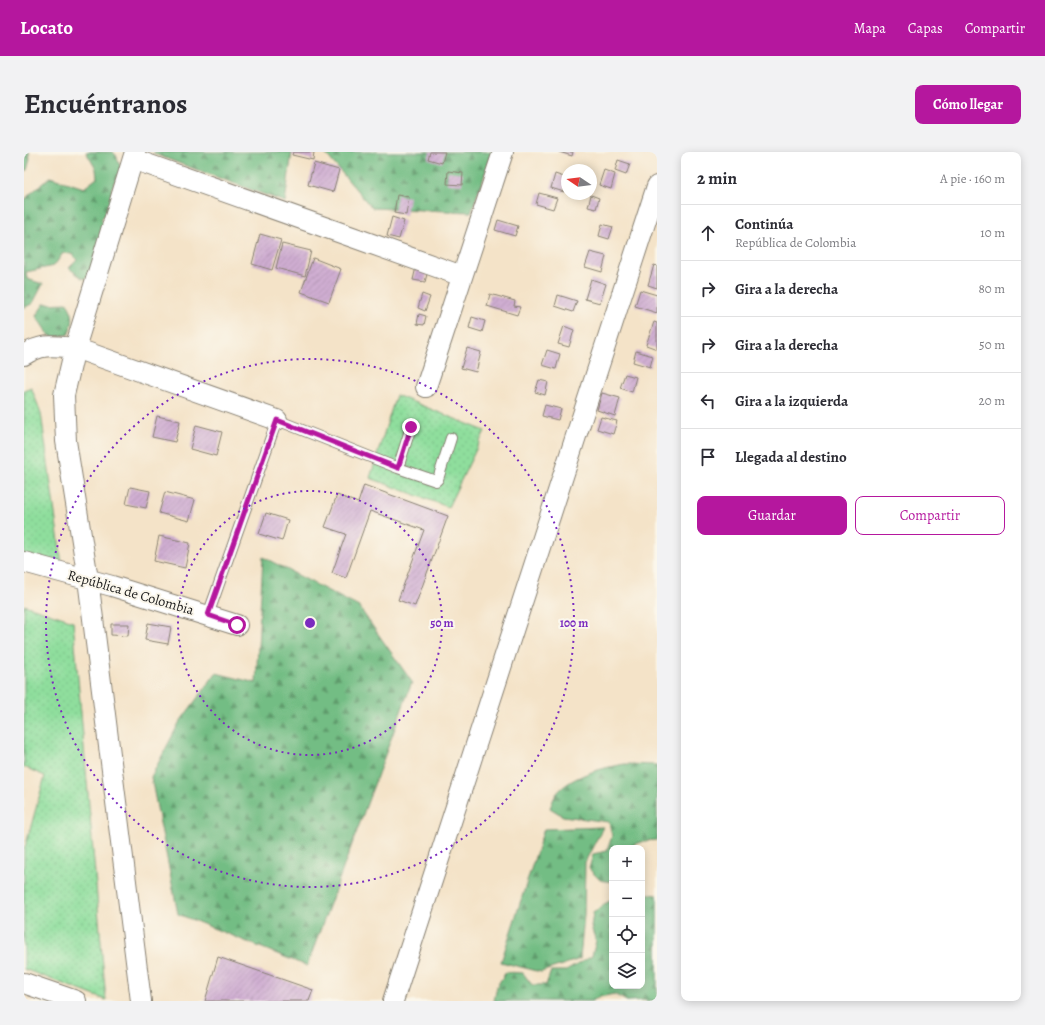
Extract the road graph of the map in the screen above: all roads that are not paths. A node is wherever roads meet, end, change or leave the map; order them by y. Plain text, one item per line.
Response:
1 (503, 152) edge
2 (134, 156) edge
3 (657, 186) edge
4 (462, 276) junction
5 (75, 348) junction
6 (24, 355) edge
7 (426, 387) dead end
8 (277, 420) junction
9 (411, 427) dead end
10 (451, 438) dead end
11 (398, 468) junction
12 (24, 562) edge
13 (88, 579) junction
14 (208, 615) junction
15 (237, 625) dead end
16 (24, 983) edge
17 (76, 1001) edge
18 (141, 1001) edge
19 (393, 1001) edge

1 - 4 street
2 - 4 street
2 - 5 street
3 - 19 street
4 - 7 street
5 - 6 street
5 - 8 street
5 - 13 street
8 - 11 lane
8 - 14 lane
9 - 11 lane
10 - 11 lane
12 - 13 street, República de Colombia
13 - 14 street, República de Colombia
13 - 18 street
14 - 15 street, República de Colombia
16 - 17 street

